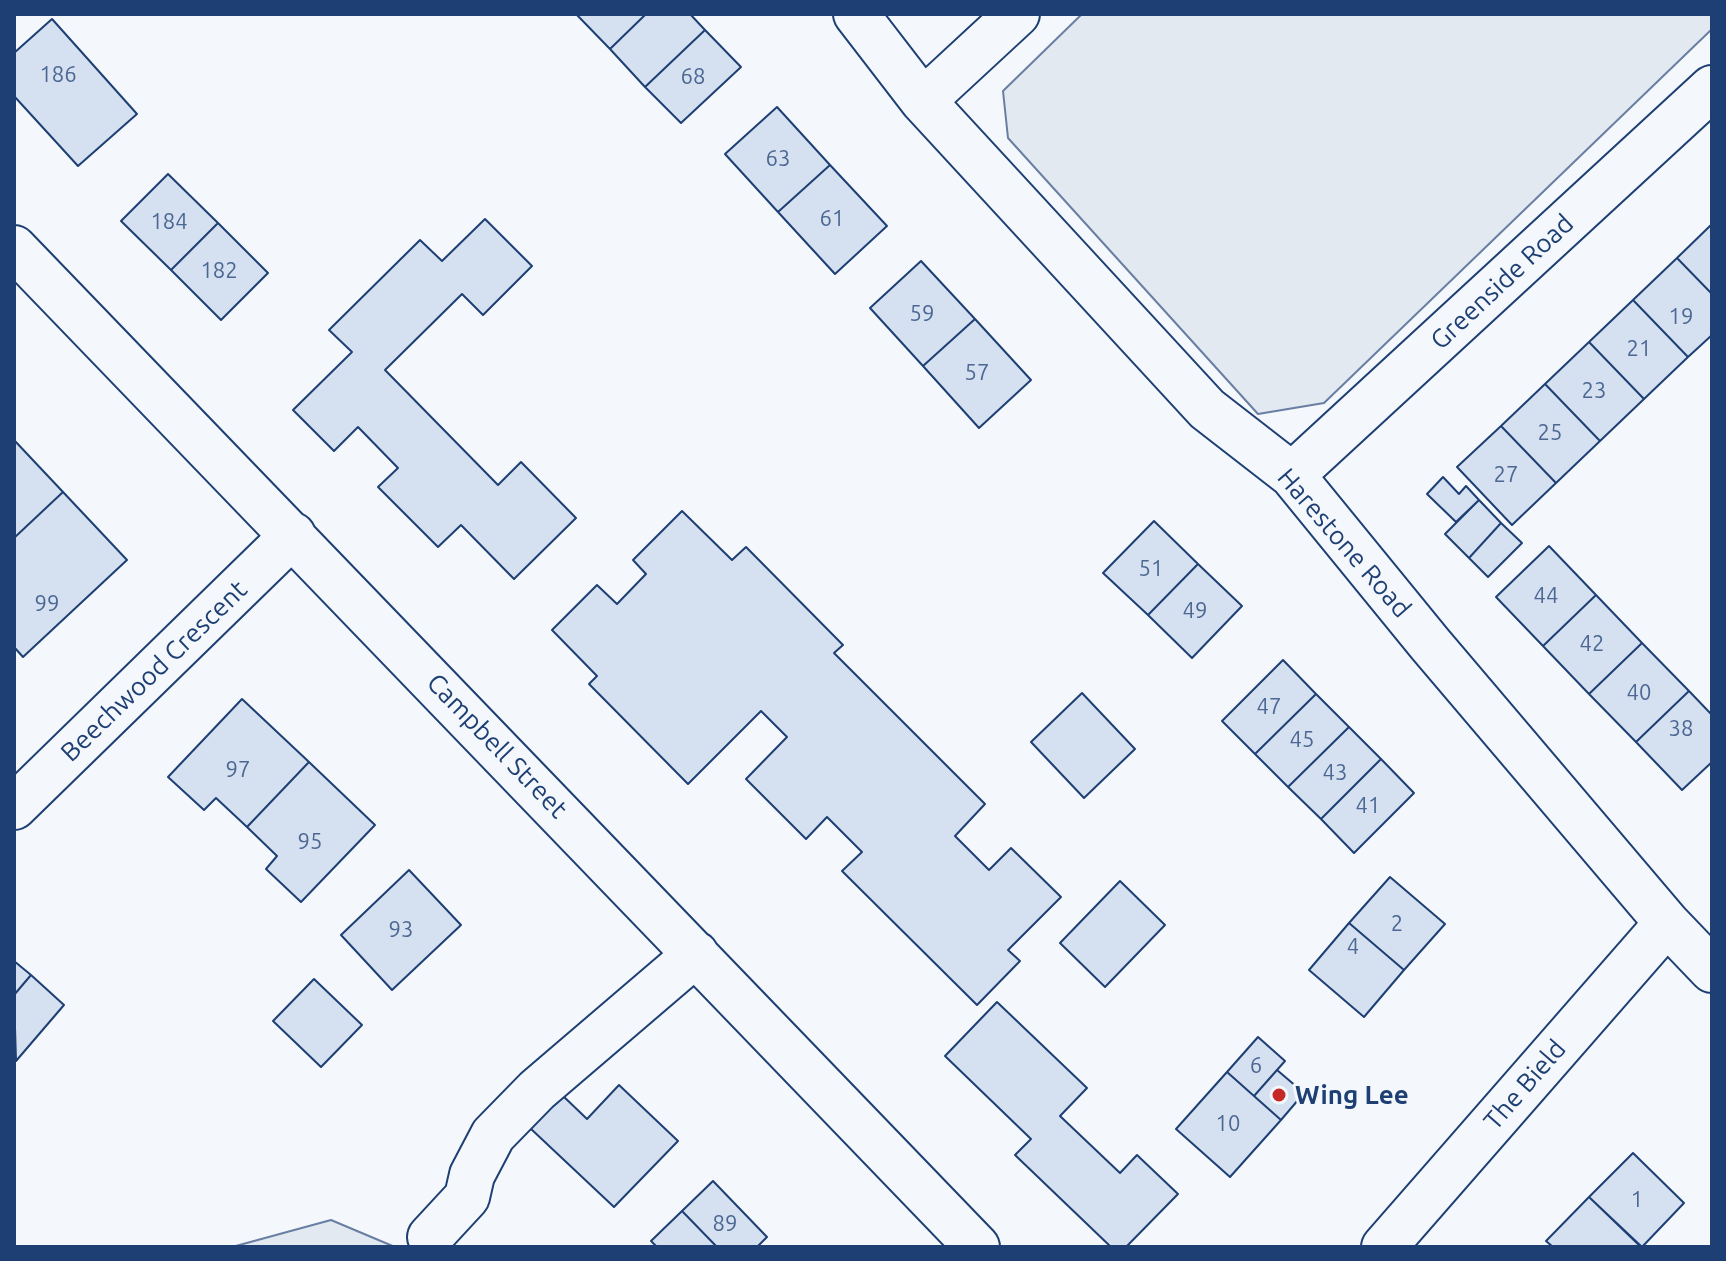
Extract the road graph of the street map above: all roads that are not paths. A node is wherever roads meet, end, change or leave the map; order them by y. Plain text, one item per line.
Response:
1 (856, 14) edge
2 (1017, 14) edge
3 (1712, 88) edge
4 (923, 101) junction
5 (14, 248) edge
6 (1292, 475) junction
7 (293, 535) junction
8 (14, 807) edge
9 (1667, 923) junction
10 (696, 954) junction
11 (1712, 970) edge
12 (430, 1237) dead end
13 (977, 1247) edge
14 (1384, 1247) edge

1 - 4 street, Harestone Road
2 - 4 street
3 - 6 street, Greenside Road
4 - 6 street, Harestone Road
5 - 7 street, Campbell Street
6 - 9 street, Harestone Road
7 - 8 street, Beechwood Crescent
7 - 10 street, Campbell Street
9 - 11 street, Harestone Road
9 - 14 street, The Bield
10 - 12 street
10 - 13 street, Campbell Street

